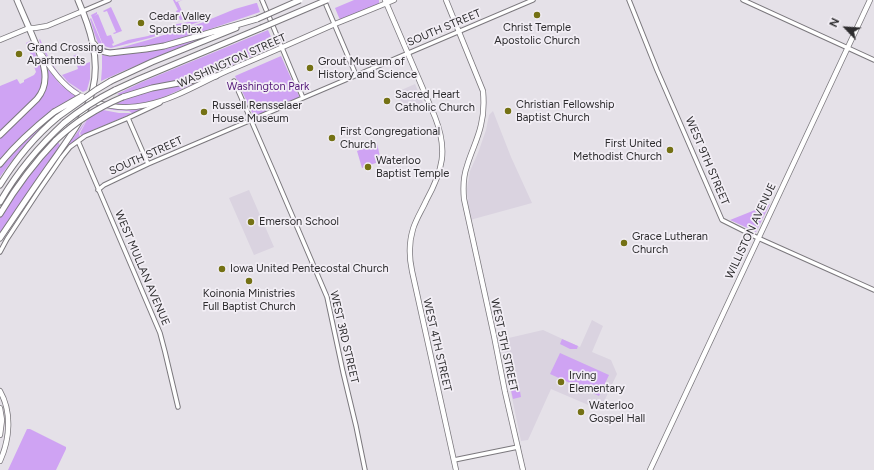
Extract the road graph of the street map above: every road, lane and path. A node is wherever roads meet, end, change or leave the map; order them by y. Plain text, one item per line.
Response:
1 (17, 0) edge
2 (78, 0) edge
3 (109, 0) edge
4 (262, 0) edge
5 (300, 0) edge
6 (324, 0) edge
7 (327, 0) edge
8 (394, 0) edge
9 (446, 0) edge
10 (533, 0) edge
11 (629, 0) edge
12 (743, 0) edge
13 (870, 0) edge
14 (386, 2) edge
15 (83, 11) junction
16 (257, 19) junction
17 (334, 25) junction
18 (29, 28) junction
19 (459, 32) junction
20 (92, 39) junction
21 (0, 40) edge
22 (282, 48) junction
23 (848, 48) junction
24 (40, 52) junction
25 (408, 53) junction
26 (874, 60) edge
27 (356, 75) junction
28 (216, 76) junction
29 (234, 81) dead end
30 (96, 90) junction
31 (177, 95) junction
32 (303, 98) junction
33 (89, 100) junction
34 (128, 118) junction
35 (251, 120) junction
36 (0, 135) edge
37 (78, 141) junction
38 (0, 164) edge
39 (148, 164) junction
40 (0, 185) edge
41 (98, 190) junction
42 (0, 202) edge
43 (0, 214) edge
44 (12, 220) junction
45 (0, 238) edge
46 (758, 238) junction
47 (0, 241) edge
48 (0, 252) edge
49 (874, 290) edge
50 (0, 391) edge
51 (178, 407) dead end
52 (0, 408) edge
53 (0, 435) edge
54 (518, 447) junction
55 (454, 460) junction
56 (0, 461) edge
57 (365, 470) edge
58 (456, 470) edge
59 (523, 470) edge
60 (650, 470) edge

1 - 18 highway
2 - 15 highway
3 - 15 street
4 - 22 street
5 - 16 highway, bridge
6 - 17 street
7 - 42 highway, bridge
8 - 14 main road, WASHINGTON STREET
9 - 19 main road, WEST 5TH STREET
10 - 19 street, SOUTH STREET
11 - 46 street, WEST 9TH STREET
12 - 23 street
13 - 23 main road, WILLISTON AVENUE
14 - 17 main road, WASHINGTON STREET
14 - 25 main road
15 - 18 main road
15 - 20 highway
16 - 20 highway
16 - 30 highway, bridge
17 - 22 main road, WASHINGTON STREET
17 - 27 street
18 - 21 main road
18 - 24 highway
19 - 25 street, SOUTH STREET
19 - 54 main road, WEST 5TH STREET
20 - 33 highway
22 - 28 main road, WASHINGTON STREET
22 - 32 street
23 - 26 street
23 - 46 main road, WILLISTON AVENUE
24 - 33 main road
24 - 36 highway
25 - 27 street, SOUTH STREET
25 - 55 main road, WEST 4TH STREET
27 - 32 street, SOUTH STREET
28 - 31 main road, WASHINGTON STREET
28 - 43 highway, bridge
29 - 35 street, WEST 3RD STREET
30 - 38 highway, bridge
30 - 40 highway, bridge
31 - 33 main road
31 - 34 street, WASHINGTON STREET
32 - 35 street, SOUTH STREET
33 - 44 highway
34 - 37 street, WASHINGTON STREET
34 - 39 street
35 - 39 street, SOUTH STREET
35 - 57 street, WEST 3RD STREET
37 - 41 street, WEST MULLAN AVENUE
37 - 48 street, WASHINGTON STREET
39 - 41 street, SOUTH STREET
41 - 51 street, WEST MULLAN AVENUE
44 - 45 highway
44 - 47 main road
46 - 49 street, WEST 9TH STREET
46 - 60 main road, WILLISTON AVENUE
50 - 56 main road
52 - 53 main road
54 - 55 street
54 - 59 main road, WEST 5TH STREET
55 - 58 main road, WEST 4TH STREET

